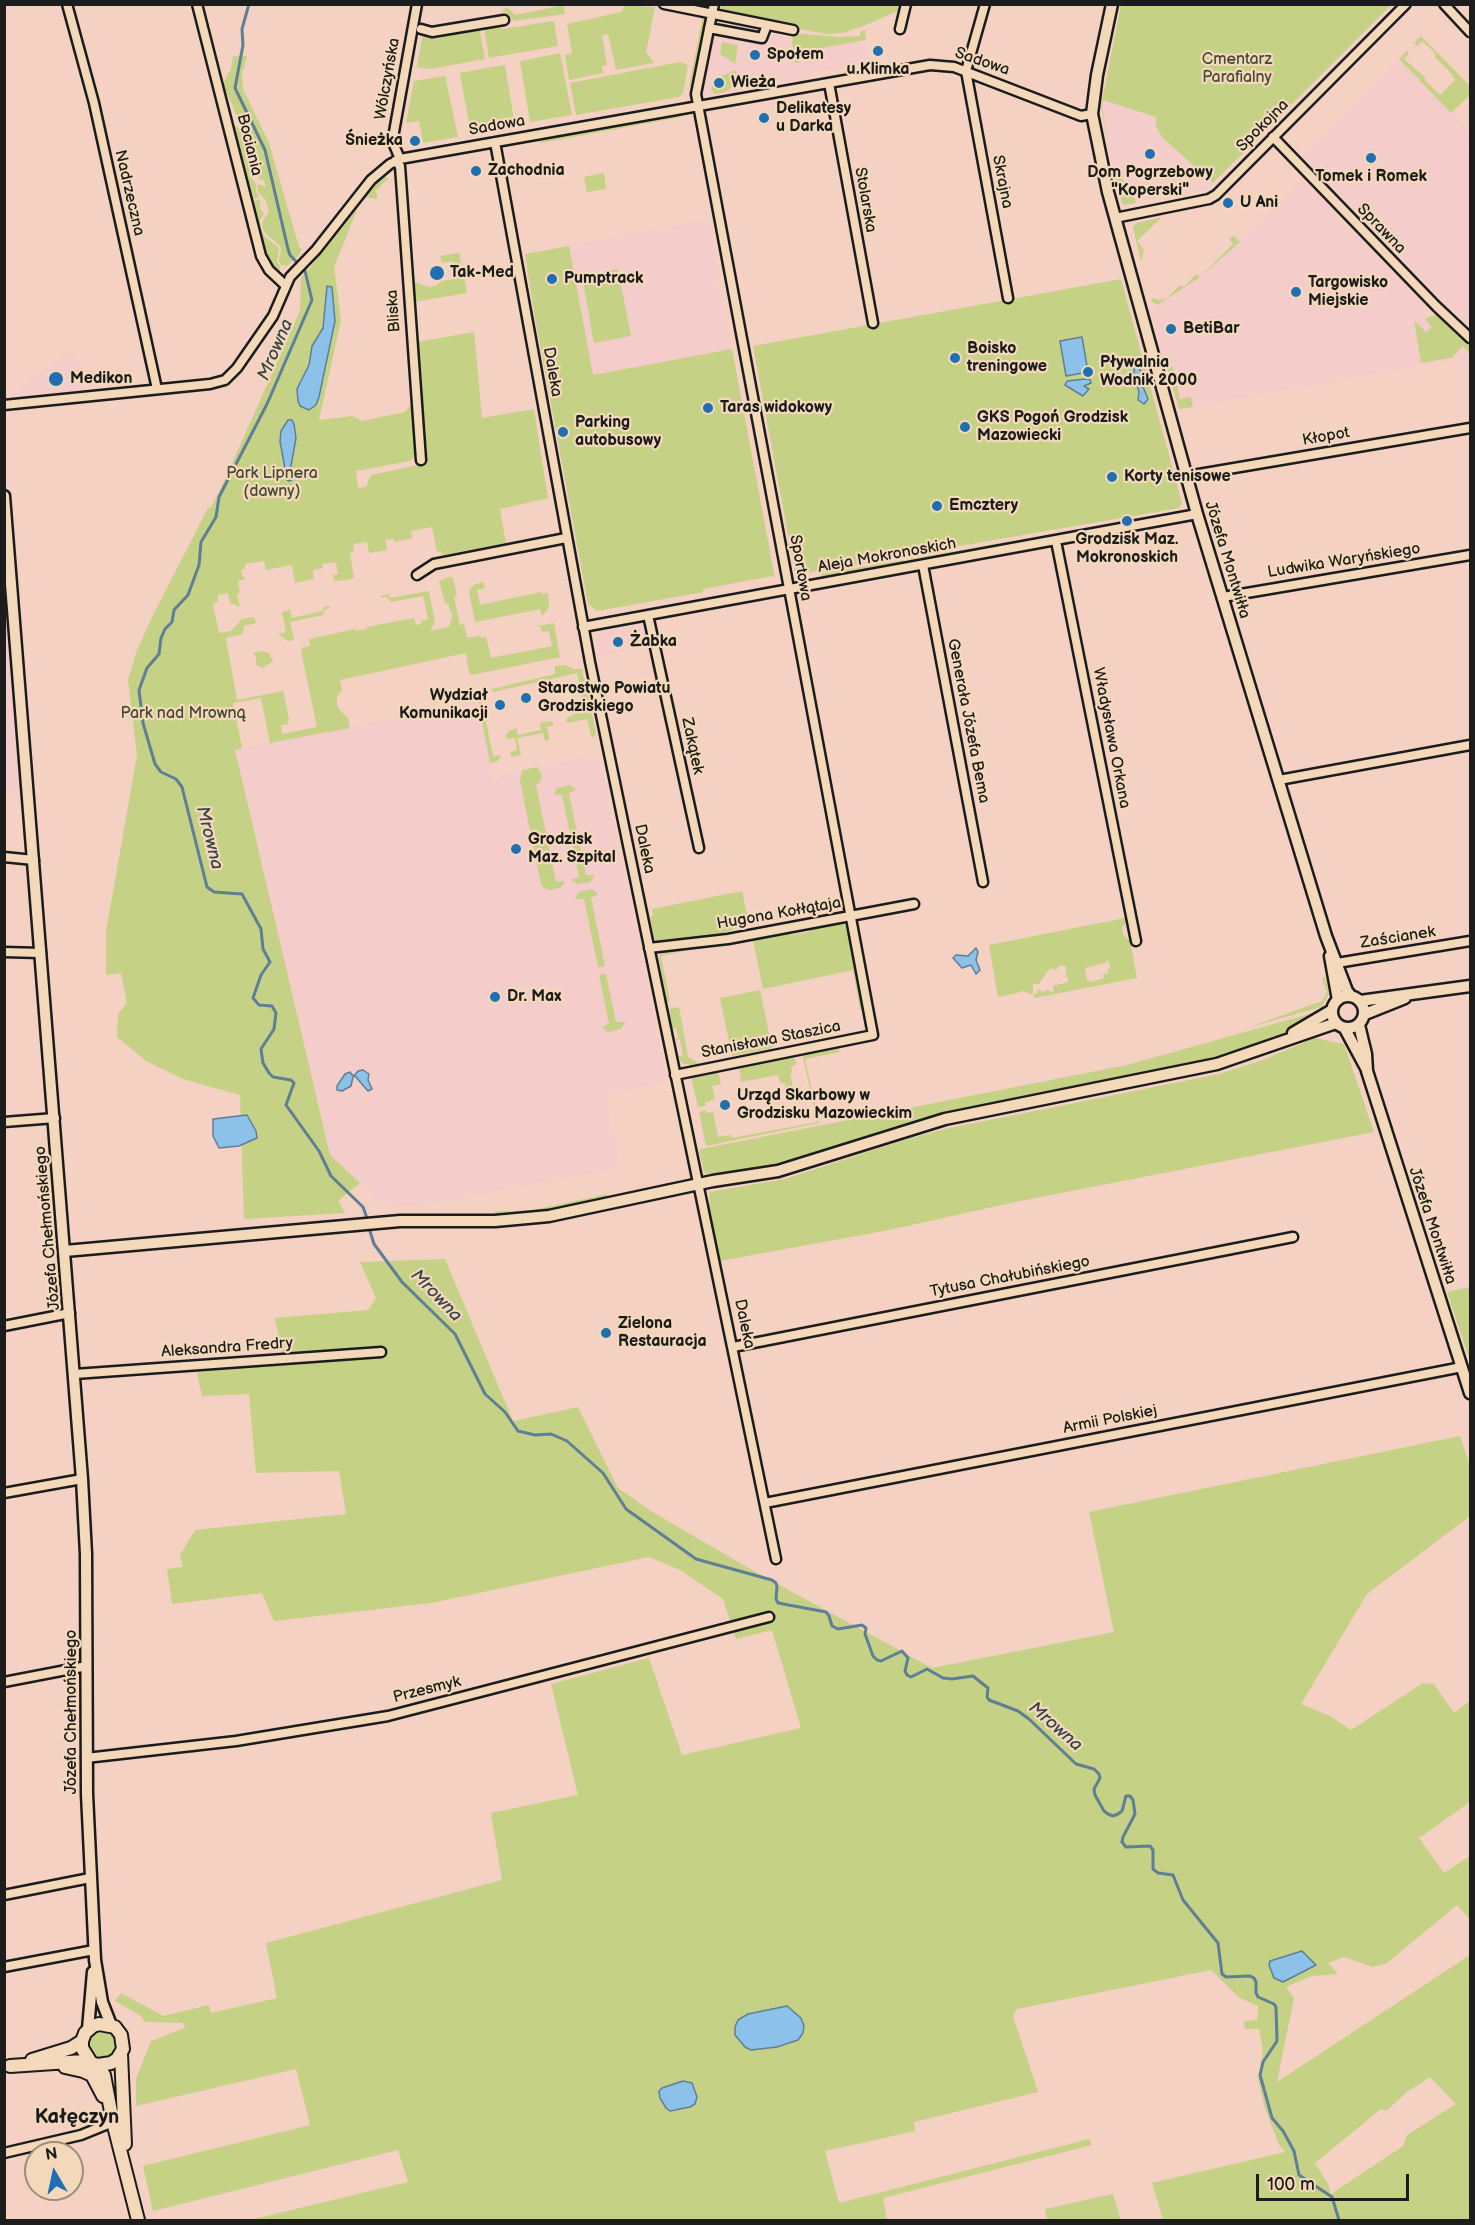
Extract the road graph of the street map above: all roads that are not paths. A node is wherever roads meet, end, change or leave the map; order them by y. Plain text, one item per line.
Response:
1 (68, 4) edge
2 (197, 4) edge
3 (417, 4) edge
4 (664, 4) edge
5 (714, 4) edge
6 (906, 4) edge
7 (985, 4) edge
8 (1112, 4) edge
9 (1406, 4) edge
10 (1444, 4) edge
11 (712, 15) junction
12 (504, 20) dead end
13 (767, 25) junction
14 (709, 28) junction
15 (422, 29) dead end
16 (900, 29) dead end
17 (793, 30) dead end
18 (1470, 32) edge
19 (966, 71) junction
20 (829, 83) junction
21 (698, 106) junction
22 (1092, 114) junction
23 (1273, 137) junction
24 (495, 142) junction
25 (398, 160) junction
26 (1115, 218) junction
27 (285, 285) junction
28 (1008, 298) dead end
29 (873, 323) dead end
30 (1470, 338) edge
31 (157, 389) junction
32 (4, 405) edge
33 (1470, 428) edge
34 (422, 460) dead end
35 (1186, 476) junction
36 (4, 496) edge
37 (1197, 514) junction
38 (566, 538) junction
39 (1056, 541) junction
40 (1470, 555) edge
41 (923, 565) junction
42 (417, 575) dead end
43 (788, 590) junction
44 (1222, 597) junction
45 (648, 615) junction
46 (583, 627) junction
47 (1470, 744) edge
48 (1279, 780) junction
49 (699, 848) dead end
50 (4, 857) edge
51 (34, 860) junction
52 (983, 882) dead end
53 (914, 904) dead end
54 (852, 916) junction
55 (1470, 941) edge
56 (1136, 942) dead end
57 (649, 948) junction
58 (4, 952) edge
59 (41, 953) junction
60 (1334, 964) junction
61 (1470, 986) edge
62 (1413, 994) junction
63 (1356, 999) junction
64 (1335, 1005) junction
65 (1365, 1014) junction
66 (1359, 1025) junction
67 (1341, 1026) junction
68 (873, 1035) joint
69 (1283, 1041) junction
70 (1367, 1071) junction
71 (675, 1075) junction
72 (55, 1118) junction
73 (4, 1122) edge
74 (698, 1184) junction
75 (1293, 1237) dead end
76 (65, 1251) junction
77 (70, 1313) junction
78 (4, 1326) edge
79 (733, 1347) junction
80 (381, 1352) dead end
81 (1462, 1368) junction
82 (75, 1374) junction
83 (1470, 1392) edge
84 (82, 1479) junction
85 (4, 1493) edge
86 (765, 1503) junction
87 (776, 1559) dead end
88 (770, 1617) dead end
89 (87, 1666) junction
90 (4, 1682) edge
91 (86, 1758) junction
92 (90, 1878) junction
93 (4, 1895) edge
94 (94, 1955) junction
95 (4, 1966) edge
96 (111, 2025) junction
97 (88, 2029) junction
98 (82, 2041) junction
99 (121, 2054) junction
100 (94, 2063) junction
101 (40, 2065) junction
102 (7, 2066) edge
103 (113, 2122) junction
104 (4, 2153) edge
105 (129, 2184) junction
106 (138, 2220) edge

1 - 31 street, Nadrzeczna
2 - 27 street, Bociania
3 - 25 street, Wólczyńska
4 - 11 street
5 - 11 street, Sportowa
6 - 16 street
7 - 19 street
8 - 22 street, Józefa Montwiłła
9 - 23 street, Spokojna
10 - 18 street
11 - 13 street
11 - 14 street, Sportowa
12 - 15 street
13 - 14 street
13 - 17 street
14 - 21 street, Sportowa
19 - 20 street, Sadowa
19 - 22 street, Sadowa
19 - 28 street, Skrajna
20 - 21 street, Sadowa
20 - 29 street, Stolarska
21 - 24 street, Sadowa
21 - 43 street, Sportowa
22 - 26 street, Józefa Montwiłła
23 - 26 street, Spokojna
23 - 30 street, Sprawna
24 - 25 street, Sadowa
24 - 38 street, Daleka
25 - 27 street, Sadowa
25 - 34 street, Bliska
26 - 35 street, Józefa Montwiłła
27 - 31 street, Sadowa
31 - 32 street, Sadowa
33 - 35 street, Kłopot
35 - 37 street, Józefa Montwiłła
36 - 51 street, Józefa Chełmońskiego
37 - 39 street, Aleja Mokronoskich
37 - 44 street, Józefa Montwiłła
38 - 42 street
38 - 46 street, Daleka
39 - 41 street, Aleja Mokronoskich
39 - 56 street, Władysława Orkana
40 - 44 street, Ludwika Waryńskiego
41 - 43 street, Aleja Mokronoskich
41 - 52 street, Generała Józefa Bema
43 - 45 street, Aleja Mokronoskich
43 - 54 street, Sportowa
44 - 48 street, Józefa Montwiłła
45 - 46 street, Aleja Mokronoskich
45 - 49 street, Zakątek
46 - 57 street, Daleka
47 - 48 street
48 - 60 street, Józefa Montwiłła
50 - 51 street
51 - 59 street, Józefa Chełmońskiego
53 - 54 street, Hugona Kołłątaja
54 - 57 street, Hugona Kołłątaja
54 - 68 street, Sportowa
55 - 60 street, Zaścianek
57 - 71 street, Daleka
58 - 59 street
59 - 72 street, Józefa Chełmońskiego
60 - 63 street, Józefa Montwiłła
60 - 64 street, Józefa Montwiłła
61 - 62 street
62 - 63 street
62 - 65 street
63 - 64 street
63 - 65 street, Józefa Montwiłła
64 - 67 street, Józefa Montwiłła
64 - 69 street
65 - 66 street
66 - 67 street
66 - 70 street, Józefa Montwiłła
67 - 69 street
67 - 70 street, Józefa Montwiłła
68 - 71 street, Stanisława Staszica
69 - 74 street
70 - 81 street, Józefa Montwiłła
71 - 74 street, Daleka
72 - 73 street
72 - 76 street, Józefa Chełmońskiego
74 - 76 street
74 - 79 street, Daleka
75 - 79 street, Tytusa Chałubińskiego
76 - 77 street, Józefa Chełmońskiego
77 - 78 street
77 - 82 street, Józefa Chełmońskiego
79 - 86 street, Daleka
80 - 82 street, Aleksandra Fredry
81 - 83 street, Józefa Montwiłła
81 - 86 street, Armii Polskiej
82 - 84 street, Józefa Chełmońskiego
84 - 85 street
84 - 89 street, Józefa Chełmońskiego
86 - 87 street, Daleka
88 - 91 street, Przesmyk
89 - 90 street
89 - 91 street, Józefa Chełmońskiego
91 - 92 street, Józefa Chełmońskiego
92 - 93 street
92 - 94 street, Józefa Chełmońskiego
94 - 95 street
94 - 96 street, Józefa Chełmońskiego
94 - 97 street, Józefa Chełmońskiego
96 - 97 main road
96 - 99 main road
97 - 98 main road
98 - 100 main road
98 - 102 main road
99 - 100 main road
99 - 105 main road
100 - 101 main road
100 - 103 main road
101 - 102 main road
101 - 103 main road
103 - 104 street
103 - 105 main road
105 - 106 main road

